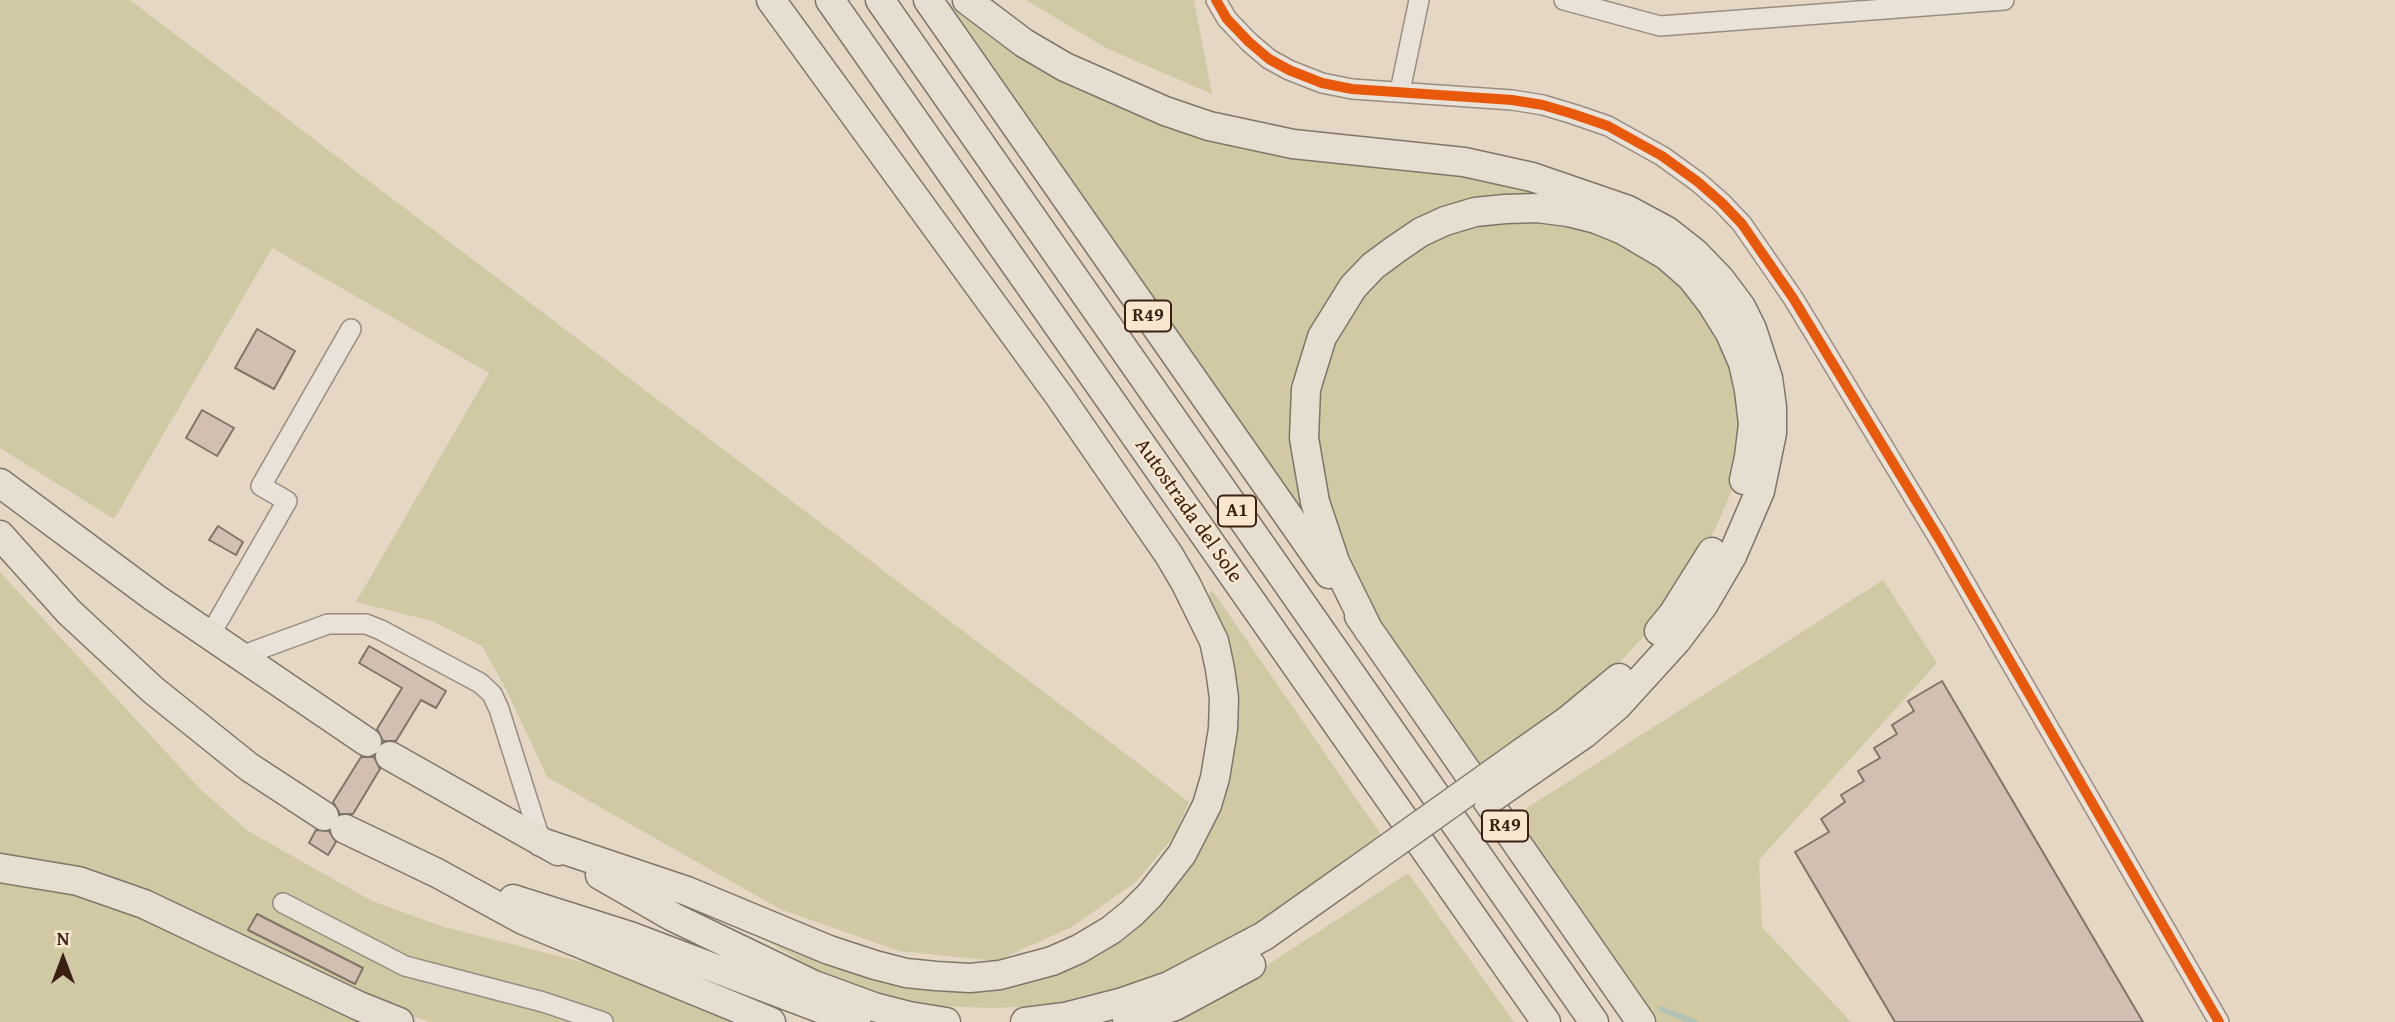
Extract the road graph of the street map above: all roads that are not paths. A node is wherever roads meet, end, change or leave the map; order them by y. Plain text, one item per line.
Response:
1 (771, 0) edge
2 (830, 0) edge
3 (880, 0) edge
4 (928, 0) edge
5 (967, 0) edge
6 (1216, 0) edge
7 (1419, 0) edge
8 (1564, 0) edge
9 (2004, 0) edge
10 (1400, 91) junction
11 (351, 329) dead end
12 (0, 483) edge
13 (0, 535) edge
14 (1369, 631) junction
15 (210, 635) junction
16 (241, 656) junction
17 (1526, 762) junction
18 (541, 842) junction
19 (0, 868) edge
20 (438, 873) junction
21 (1360, 880) junction
22 (283, 903) dead end
23 (399, 1022) edge
24 (603, 1022) edge
25 (771, 1022) edge
26 (856, 1022) edge
27 (946, 1022) edge
28 (1025, 1022) edge
29 (1127, 1022) edge
30 (1546, 1022) edge
31 (1594, 1022) edge
32 (1641, 1022) edge
33 (2220, 1022) edge

1 - 18 highway
2 - 30 highway, Autostrada del Sole / A1
3 - 31 highway, Autostrada del Sole / A1
4 - 14 highway, R49
5 - 17 highway
6 - 10 street
7 - 10 street
8 - 9 street
10 - 33 street
11 - 15 street
12 - 15 highway
13 - 20 highway
14 - 17 highway
14 - 32 highway, R49
15 - 16 highway
16 - 18 highway
16 - 18 street
17 - 21 highway, bridge
18 - 27 highway
19 - 23 highway
20 - 25 highway
20 - 26 highway
21 - 28 highway
21 - 29 highway
22 - 24 street

